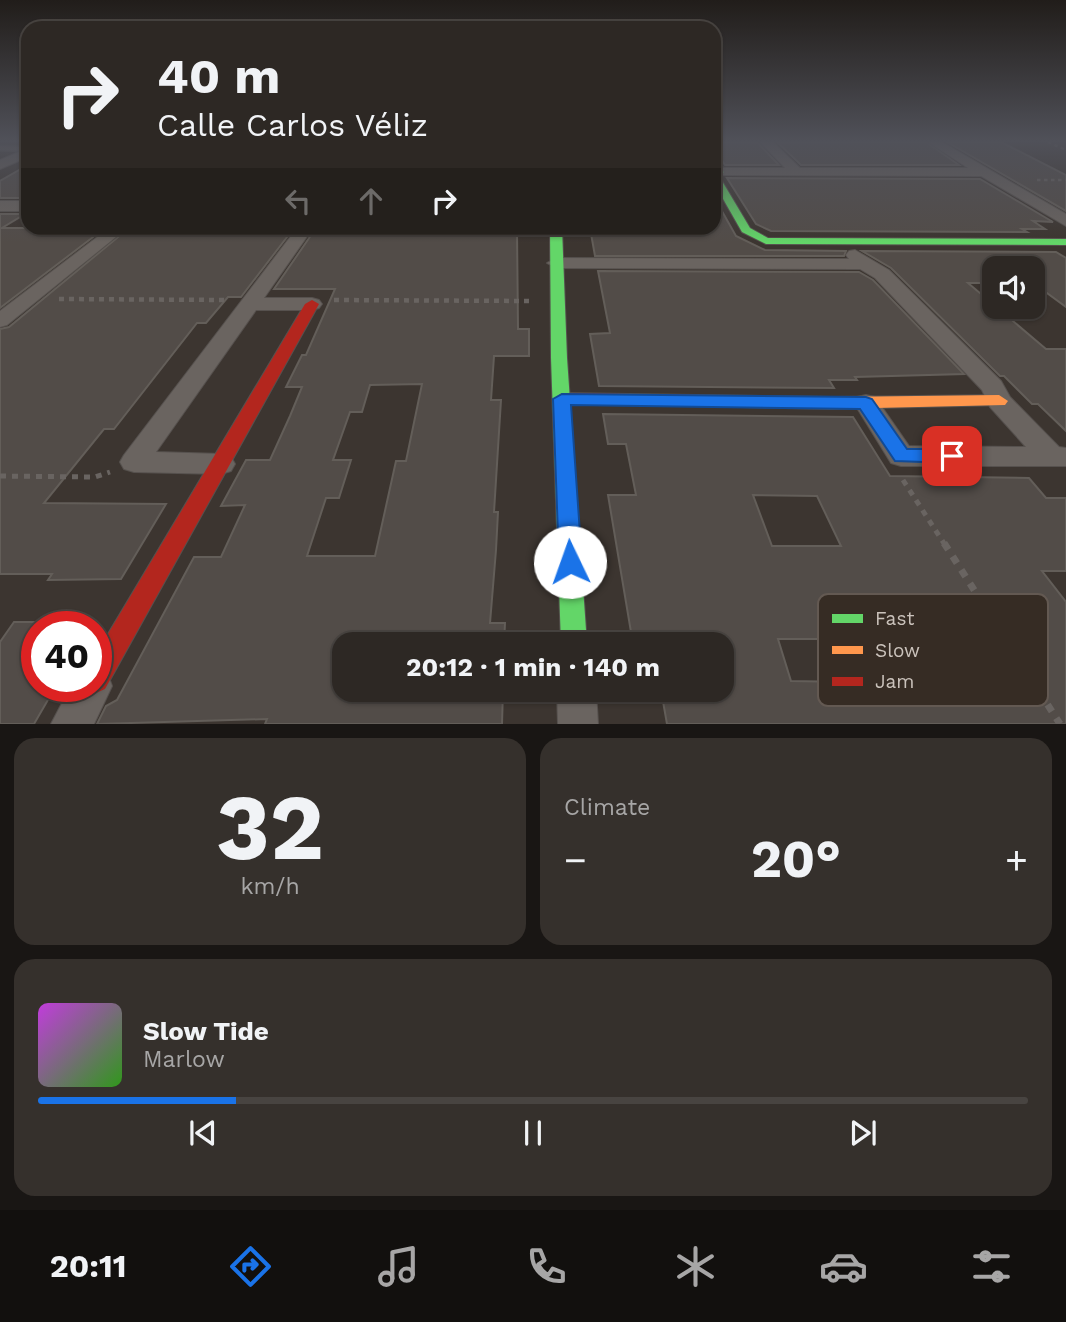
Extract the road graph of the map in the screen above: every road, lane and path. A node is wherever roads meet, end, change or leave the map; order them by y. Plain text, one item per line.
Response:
1 (990, 176) edge
2 (721, 187) edge
3 (0, 206) edge
4 (21, 206) edge
5 (1066, 221) edge
6 (109, 235) edge
7 (300, 235) edge
8 (556, 235) edge
9 (766, 241) junction
10 (840, 241) junction
11 (1066, 242) edge
12 (556, 263) junction
13 (781, 264) junction
14 (864, 264) junction
15 (557, 301) junction
16 (250, 302) junction
17 (16, 303) edge
18 (313, 304) junction
19 (0, 321) edge
20 (562, 399) junction
21 (999, 401) junction
22 (866, 403) junction
23 (901, 456) junction
24 (1059, 457) edge
25 (134, 462) junction
26 (220, 464) junction
27 (0, 476) edge
28 (977, 594) edge
29 (573, 632) edge
30 (112, 652) edge
31 (83, 702) edge
32 (578, 702) edge
33 (1048, 704) edge
34 (71, 723) edge
35 (579, 723) edge
36 (1060, 723) edge

1 - 5 street
2 - 9 street
3 - 4 street
6 - 17 street
7 - 16 street
8 - 12 street
9 - 10 street
9 - 13 street
10 - 11 street
10 - 14 street
12 - 13 street
12 - 15 street
13 - 14 street
14 - 21 street
15 - 18 path
15 - 20 street
16 - 17 path
16 - 18 street
16 - 25 street
17 - 19 street
18 - 26 street
20 - 22 street
20 - 29 street
21 - 22 street
21 - 24 street
22 - 23 street
23 - 24 street
23 - 28 path
25 - 26 street
25 - 27 path
26 - 30 street
31 - 34 street
32 - 35 street
33 - 36 path

